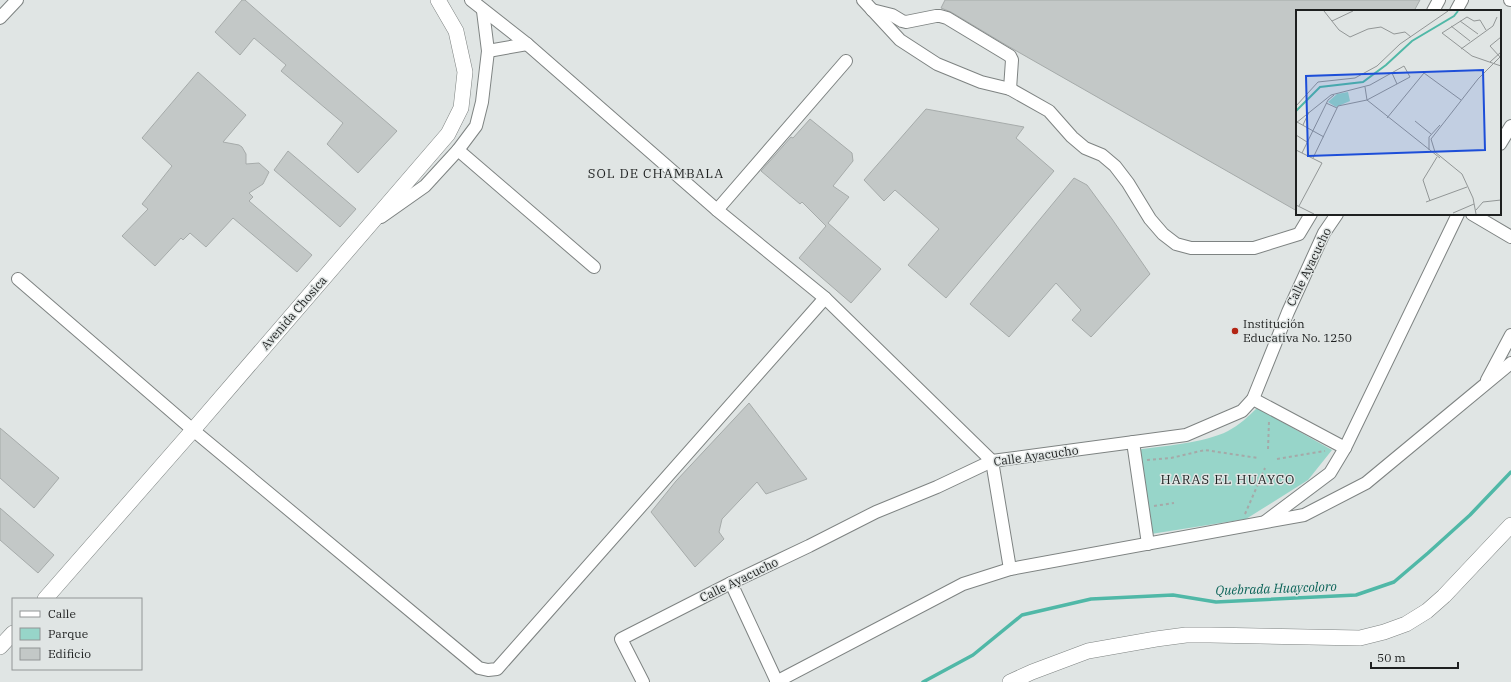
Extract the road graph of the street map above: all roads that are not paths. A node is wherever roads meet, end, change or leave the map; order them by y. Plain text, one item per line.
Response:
1 (17, 0) edge
2 (438, 0) edge
3 (471, 0) edge
4 (863, 0) edge
5 (1439, 0) edge
6 (1462, 0) edge
7 (872, 10) junction
8 (1434, 10) edge
9 (1457, 10) edge
10 (483, 11) junction
11 (0, 18) edge
12 (911, 21) junction
13 (900, 40) junction
14 (527, 44) junction
15 (488, 51) junction
16 (846, 61) dead end
17 (1010, 89) junction
18 (1511, 126) edge
19 (1501, 142) edge
20 (458, 150) junction
21 (717, 210) junction
22 (1311, 215) edge
23 (1336, 215) edge
24 (1458, 215) edge
25 (1474, 215) edge
26 (369, 226) junction
27 (1511, 237) edge
28 (594, 267) dead end
29 (18, 279) dead end
30 (825, 298) junction
31 (1511, 335) edge
32 (1511, 362) edge
33 (1484, 384) junction
34 (1253, 399) junction
35 (193, 430) junction
36 (1133, 442) junction
37 (1345, 448) junction
38 (992, 461) junction
39 (1264, 522) junction
40 (1511, 524) edge
41 (1148, 544) junction
42 (1010, 569) junction
43 (731, 583) junction
44 (46, 598) edge
45 (12, 634) edge
46 (0, 647) edge
47 (643, 682) edge
48 (776, 682) edge
49 (1010, 682) edge

1 - 11 street
2 - 26 main road, Avenida Chosica
3 - 10 street
4 - 7 street
5 - 8 street
6 - 9 street
7 - 12 street
7 - 13 street
10 - 14 street
10 - 15 street
12 - 13 street
12 - 17 street
13 - 17 street
14 - 15 street
14 - 21 street
15 - 20 street
16 - 21 street
17 - 22 street
18 - 19 street
20 - 26 street
20 - 28 street
21 - 30 street
23 - 34 street, Calle Ayacucho
24 - 37 street
25 - 27 street
26 - 35 main road, Avenida Chosica
29 - 35 street
30 - 35 street
30 - 38 street
31 - 33 street
32 - 33 street
33 - 39 street
34 - 36 street, Calle Ayacucho
34 - 37 street
35 - 44 main road, Avenida Chosica
36 - 38 street, Calle Ayacucho
36 - 41 street
37 - 39 street
38 - 42 street
38 - 43 street, Calle Ayacucho
39 - 41 street
40 - 49 main road
41 - 42 street
42 - 48 street
43 - 47 street, Calle Ayacucho
43 - 48 street
45 - 46 main road

